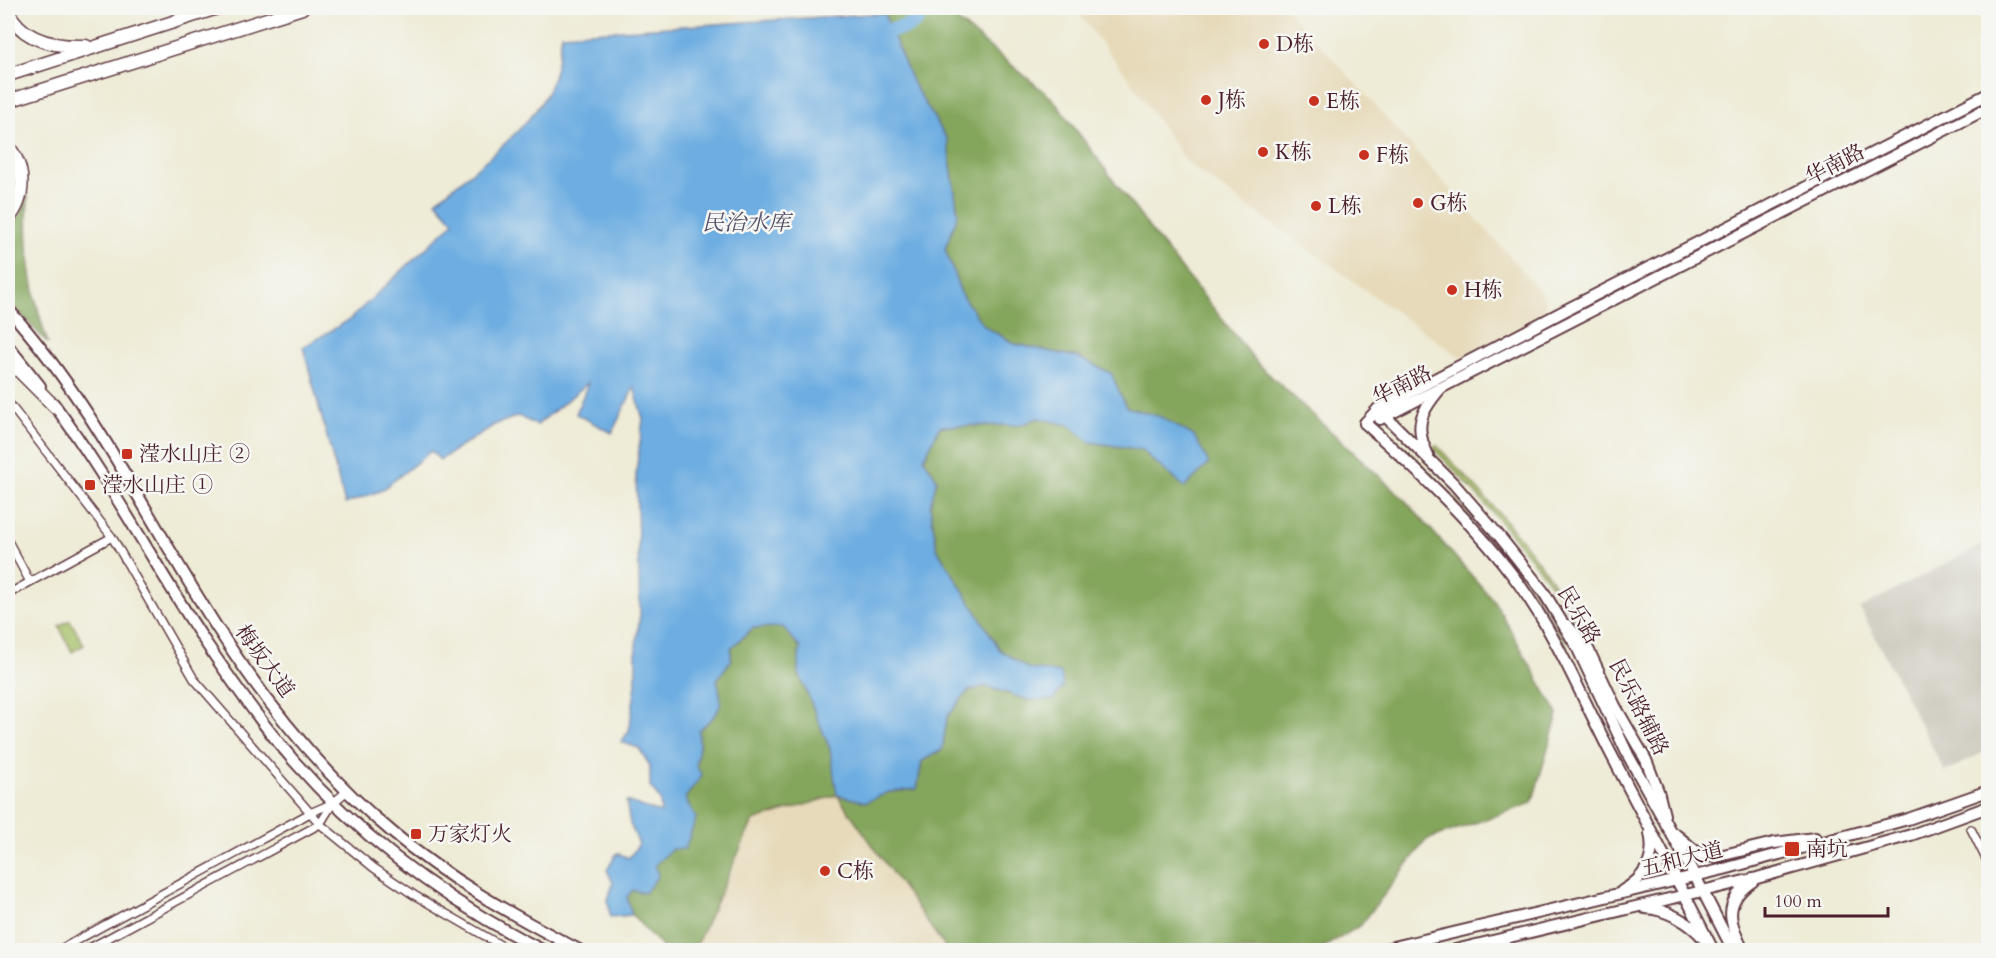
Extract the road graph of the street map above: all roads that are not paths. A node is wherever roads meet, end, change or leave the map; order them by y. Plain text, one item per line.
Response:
1 (217, 8) edge
2 (302, 8) edge
3 (8, 11) edge
4 (101, 45) junction
5 (8, 75) edge
6 (1989, 94) edge
7 (8, 101) edge
8 (1989, 108) edge
9 (8, 146) edge
10 (8, 219) edge
11 (8, 309) edge
12 (8, 346) edge
13 (8, 360) edge
14 (1441, 388) junction
15 (8, 402) edge
16 (56, 408) junction
17 (1382, 413) junction
18 (1365, 423) joint
19 (1432, 463) junction
20 (112, 537) junction
21 (8, 541) edge
22 (30, 582) junction
23 (8, 594) edge
24 (347, 790) junction
25 (1989, 791) edge
26 (333, 803) junction
27 (1989, 807) edge
28 (310, 813) junction
29 (320, 824) junction
30 (1648, 824) junction
31 (1666, 824) junction
32 (1971, 829) dead end
33 (1857, 832) junction
34 (1989, 863) edge
35 (1695, 876) junction
36 (1757, 878) junction
37 (1678, 880) junction
38 (1702, 891) junction
39 (1685, 895) junction
40 (1608, 898) junction
41 (1633, 908) junction
42 (1477, 948) edge
43 (1713, 950) edge
44 (59, 951) edge
45 (86, 951) edge
46 (508, 951) edge
47 (542, 951) edge
48 (579, 951) edge
49 (1382, 951) edge
50 (1455, 951) edge
51 (1733, 951) edge
52 (1743, 951) edge

1 - 4 highway
2 - 7 highway
3 - 4 highway
4 - 5 highway
6 - 17 main road, 华南路
8 - 14 main road, 华南路
9 - 10 highway
11 - 24 main road, 梅坂大道
12 - 16 main road, 梅坂大道
13 - 16 highway
14 - 17 main road, 华南路
14 - 19 main road
15 - 20 street
16 - 26 main road, 梅坂大道
17 - 18 main road, 华南路
17 - 19 main road, 民乐路
18 - 30 main road, 民乐路
19 - 31 main road, 民乐路
20 - 22 street
20 - 28 street
21 - 22 street
22 - 23 street
24 - 26 street
24 - 48 main road, 梅坂大道
25 - 33 main road, 五和大道
26 - 28 street
26 - 29 street
26 - 47 main road, 梅坂大道
27 - 36 main road, 五和大道
28 - 29 street
28 - 44 street
29 - 45 street
29 - 46 street
30 - 37 main road, 民乐路
30 - 40 main road
31 - 33 main road
31 - 35 main road, 民乐路
32 - 34 street
33 - 35 main road, 五和大道
35 - 37 main road, 五和大道
35 - 38 main road, 民乐路
36 - 38 main road, 五和大道
36 - 52 main road
37 - 39 main road, 民乐路
37 - 40 main road, 五和大道
38 - 39 main road, 五和大道
38 - 51 main road, 民乐路
39 - 41 main road, 五和大道
39 - 43 main road, 民乐路
40 - 49 main road, 五和大道
41 - 42 main road, 五和大道
41 - 43 main road
42 - 50 main road, 五和大道

